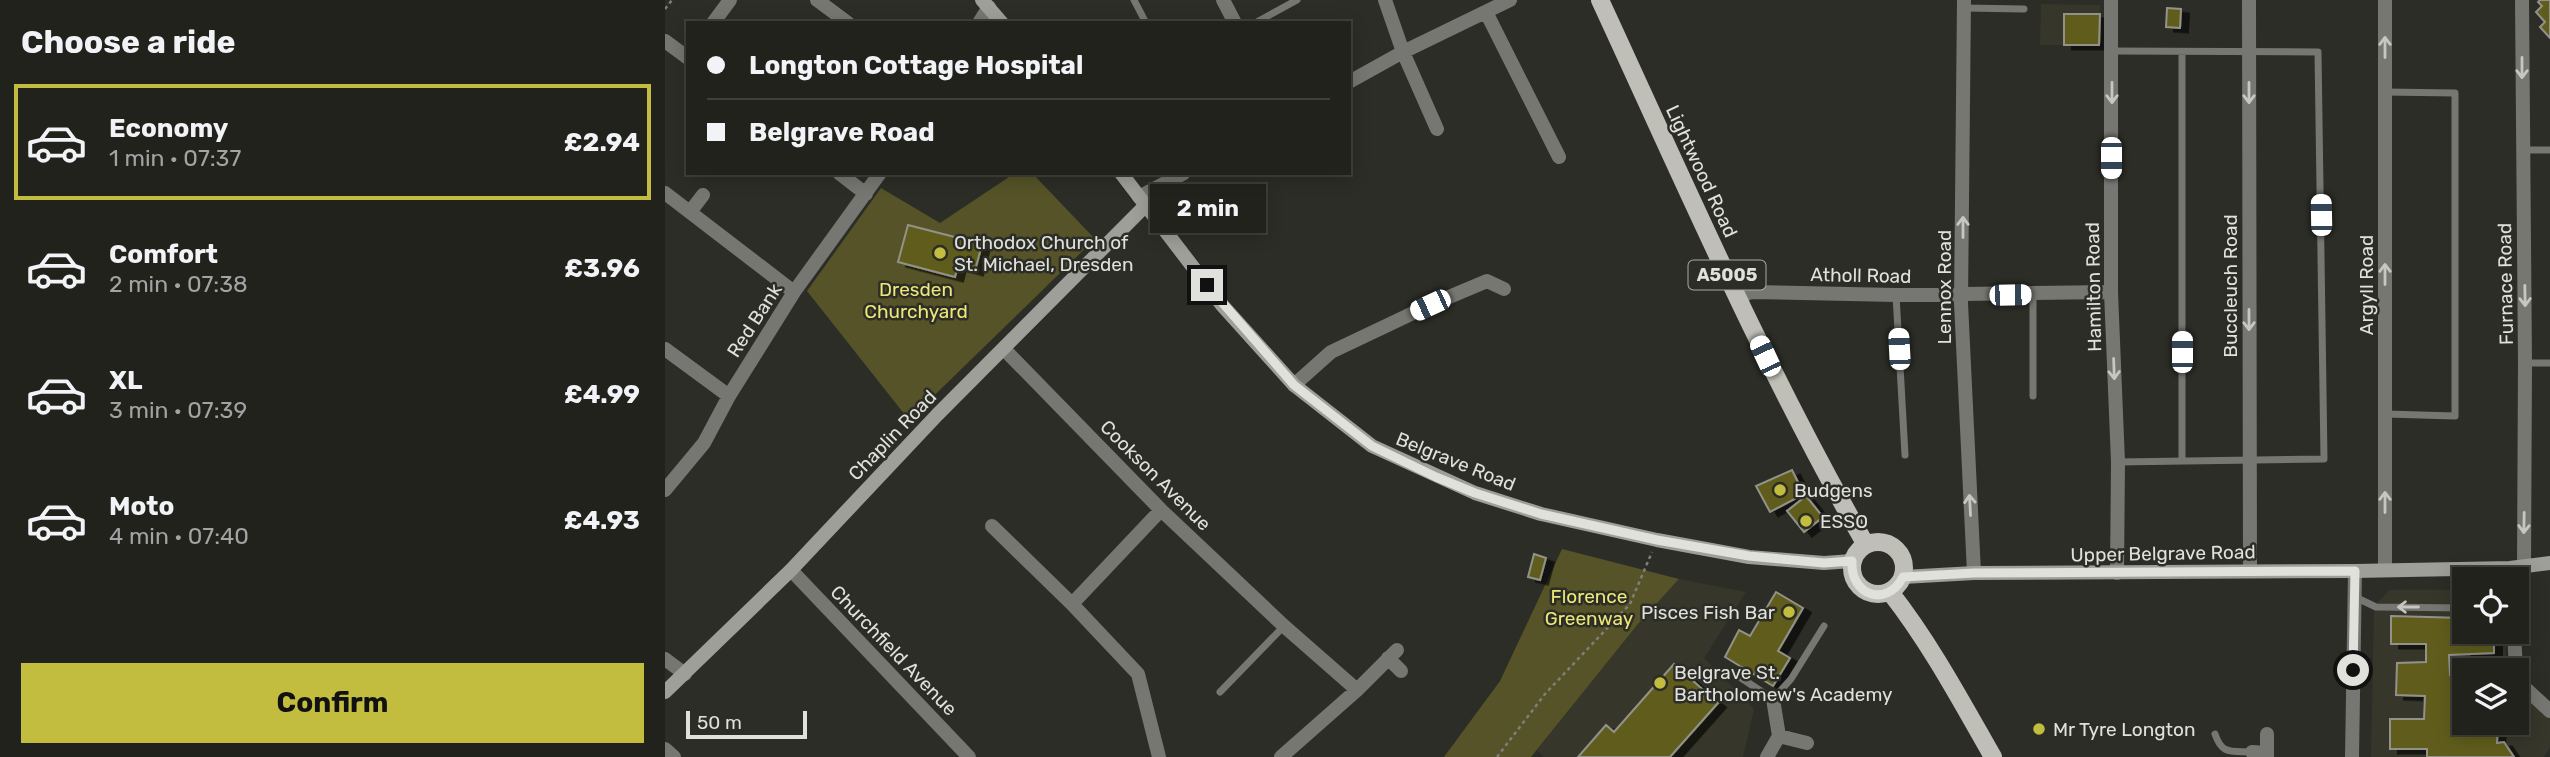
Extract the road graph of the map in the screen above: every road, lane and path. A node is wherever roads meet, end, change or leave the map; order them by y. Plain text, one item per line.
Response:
1 (672, 0) edge
2 (730, 0) edge
3 (817, 0) edge
4 (1134, 0) edge
5 (1223, 0) edge
6 (1297, 0) edge
7 (1385, 0) edge
8 (1510, 0) edge
9 (1600, 0) edge
10 (2111, 0) edge
11 (2249, 0) edge
12 (2385, 0) edge
13 (2522, 0) edge
14 (985, 4) edge
15 (1964, 4) edge
16 (665, 9) edge
17 (2024, 9) dead end
18 (1486, 12) junction
19 (714, 21) edge
20 (845, 21) edge
21 (980, 21) edge
22 (1000, 21) edge
23 (1145, 21) edge
24 (1234, 21) edge
25 (1259, 21) edge
26 (665, 41) edge
27 (2112, 51) junction
28 (1403, 52) junction
29 (2182, 52) junction
30 (2249, 52) junction
31 (686, 56) edge
32 (1351, 81) edge
33 (2385, 92) junction
34 (1437, 129) dead end
35 (2523, 150) junction
36 (2550, 150) edge
37 (1559, 157) dead end
38 (842, 175) edge
39 (879, 175) edge
40 (1123, 175) edge
41 (1181, 175) edge
42 (665, 193) edge
43 (866, 194) junction
44 (703, 195) dead end
45 (1143, 201) junction
46 (690, 212) junction
47 (1504, 289) dead end
48 (795, 292) junction
49 (2111, 292) junction
50 (2033, 294) junction
51 (1896, 295) junction
52 (1962, 295) junction
53 (1737, 299) junction
54 (665, 349) edge
55 (1004, 349) junction
56 (2525, 363) junction
57 (2550, 363) edge
58 (1294, 385) junction
59 (729, 396) junction
60 (2033, 396) dead end
61 (2385, 414) junction
62 (1905, 455) dead end
63 (2182, 461) junction
64 (2250, 461) junction
65 (2118, 462) junction
66 (665, 490) edge
67 (1161, 510) junction
68 (992, 526) dead end
69 (1657, 540) junction
70 (1866, 544) junction
71 (1852, 561) junction
72 (2550, 564) edge
73 (2515, 567) edge
74 (2529, 568) edge
75 (791, 570) junction
76 (2385, 570) junction
77 (2250, 571) junction
78 (2355, 571) junction
79 (2452, 571) edge
80 (1974, 573) junction
81 (2117, 573) junction
82 (1903, 577) junction
83 (1890, 592) junction
84 (2355, 597) junction
85 (1072, 604) junction
86 (2452, 608) edge
87 (1284, 626) junction
88 (1823, 626) dead end
89 (665, 659) edge
90 (1401, 671) dead end
91 (685, 674) junction
92 (1738, 676) dead end
93 (1357, 690) junction
94 (665, 692) edge
95 (1220, 692) dead end
96 (2529, 692) edge
97 (1773, 699) junction
98 (2550, 712) edge
99 (2215, 734) dead end
100 (2267, 734) dead end
101 (1779, 736) junction
102 (1807, 743) dead end
103 (665, 749) edge
104 (2252, 752) joint
105 (2267, 755) edge
106 (674, 757) edge
107 (969, 757) edge
108 (1159, 757) edge
109 (1281, 757) edge
110 (1497, 757) edge
111 (1767, 757) edge
112 (1993, 757) edge
113 (2352, 757) edge

1 - 16 path
2 - 19 street
3 - 20 street
4 - 23 lane
5 - 24 street
6 - 25 lane
7 - 28 street
8 - 18 street
9 - 53 main road, Lightwood Road / A5005
10 - 27 street, Hamilton Road
11 - 30 street, Buccleuch Road
33 -> 12 street, Argyll Road
13 -> 35 street, Furnace Road
14 - 21 street
14 - 22 street
15 - 17 lane
52 -> 15 street, Lennox Road
18 - 28 street
18 - 37 street
26 - 31 street
27 - 29 lane
27 -> 49 street, Hamilton Road
28 - 32 street
28 - 34 street
29 - 30 lane
29 - 63 lane
30 -> 64 street, Buccleuch Road
30 - 64 lane
61 -> 33 street, Argyll Road
33 - 61 lane
35 - 36 lane
35 -> 56 street, Furnace Road
38 - 43 street
39 - 43 street, Red Bank
40 - 45 street, Belgrave Road
41 - 45 street, Chaplin Road
42 - 46 street
43 - 48 street, Red Bank
44 - 46 street
45 - 55 street, Chaplin Road
45 - 58 street, Belgrave Road
46 - 48 street
47 - 58 street
48 - 59 street, Red Bank
49 - 50 street, Atholl Road
49 -> 65 street, Hamilton Road
50 - 52 street, Atholl Road
50 - 60 lane
51 - 52 street, Atholl Road
51 - 53 street, Atholl Road
51 - 62 lane
80 -> 52 street, Lennox Road
53 - 70 main road, Lightwood Road / A5005
54 - 59 street
55 - 67 street, Cookson Avenue
55 - 75 street, Chaplin Road
56 - 57 lane
56 -> 73 street, Furnace Road
58 - 69 street, Belgrave Road
59 - 66 street, Red Bank
76 -> 61 street, Argyll Road
63 - 64 lane
63 - 65 lane
64 - 77 street, Buccleuch Road
65 - 81 street, Hamilton Road
67 - 85 street
67 - 87 street, Cookson Avenue
68 - 85 street
69 - 71 street, Belgrave Road
69 - 110 path
70 - 71 main road
70 - 82 main road
71 - 83 main road
72 - 74 street, Upper Belgrave Road
75 - 91 street, Chaplin Road
75 - 107 street, Churchfield Avenue
76 - 78 street, Upper Belgrave Road
76 - 79 street, Upper Belgrave Road
77 - 78 street, Upper Belgrave Road
77 - 81 street, Upper Belgrave Road
78 - 84 street
80 - 81 street, Upper Belgrave Road
80 - 82 street, Upper Belgrave Road
82 - 83 main road
83 - 112 main road
86 -> 84 lane
84 - 113 street
85 - 108 street
87 - 93 street, Cookson Avenue
87 - 95 lane
88 - 97 lane
89 - 91 street
90 - 93 street
91 - 94 street, Chaplin Road
92 - 97 lane
93 - 109 street
96 - 98 street
97 - 101 street
99 - 104 lane
100 - 105 street
101 - 102 street
101 - 111 street
103 - 106 street
104 - 105 street

